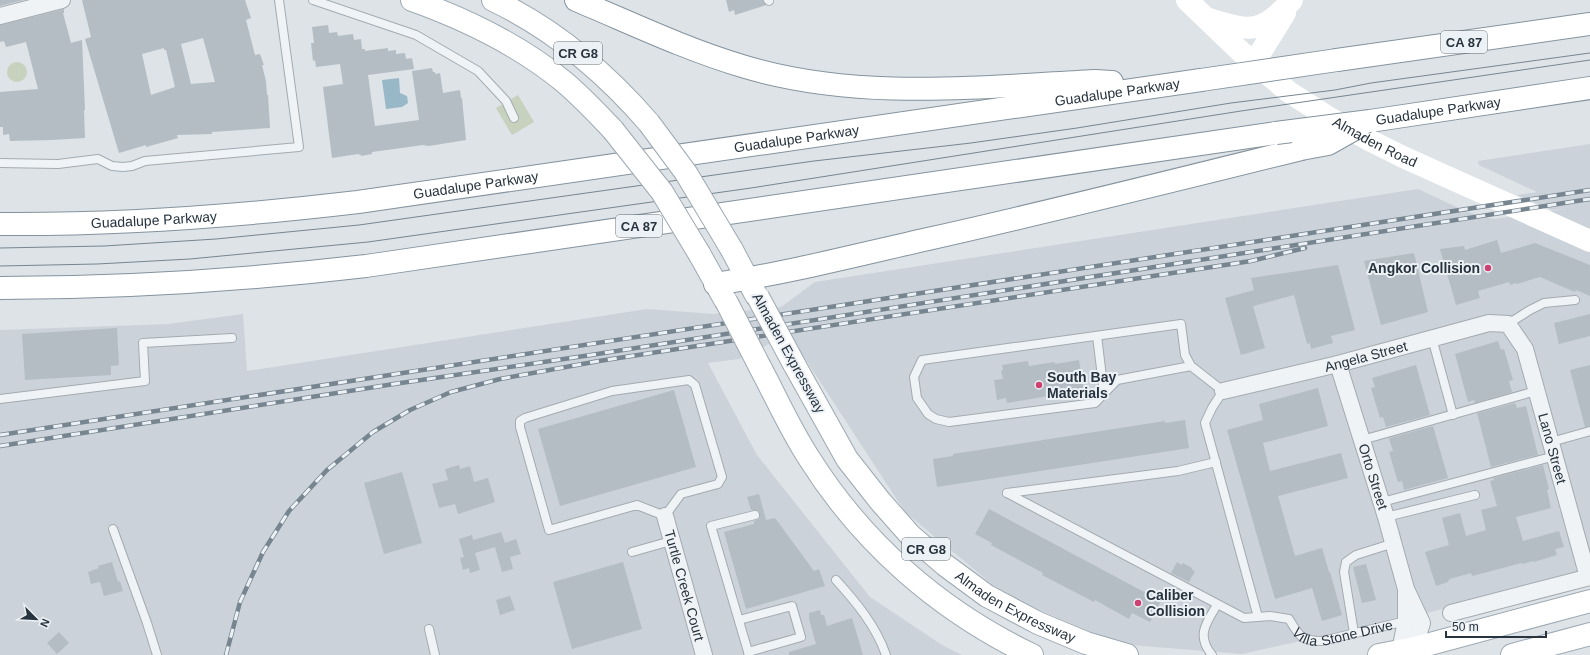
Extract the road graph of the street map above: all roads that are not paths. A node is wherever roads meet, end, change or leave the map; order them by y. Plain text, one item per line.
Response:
1 (62, 0) edge
2 (279, 0) edge
3 (313, 0) edge
4 (412, 0) edge
5 (493, 0) edge
6 (576, 0) edge
7 (1186, 0) edge
8 (1293, 0) edge
9 (0, 16) edge
10 (1206, 18) junction
11 (1590, 24) edge
12 (1254, 63) junction
13 (1590, 88) edge
14 (1136, 89) junction
15 (514, 118) dead end
16 (1370, 121) junction
17 (0, 164) edge
18 (0, 224) edge
19 (1590, 241) edge
20 (3, 288) edge
21 (753, 288) junction
22 (720, 293) junction
23 (1575, 300) dead end
24 (1508, 324) junction
25 (1097, 336) junction
26 (232, 338) dead end
27 (1432, 338) junction
28 (1338, 364) junction
29 (1191, 366) junction
30 (1223, 391) junction
31 (1536, 391) junction
32 (1104, 394) junction
33 (0, 399) edge
34 (1453, 415) junction
35 (1590, 431) edge
36 (1362, 440) junction
37 (1553, 449) junction
38 (1216, 462) junction
39 (1475, 495) dead end
40 (1382, 502) junction
41 (755, 515) dead end
42 (665, 516) junction
43 (1386, 517) junction
44 (113, 529) dead end
45 (671, 541) junction
46 (1394, 544) junction
47 (632, 552) dead end
48 (1589, 577) edge
49 (836, 580) dead end
50 (1406, 589) junction
51 (1590, 601) edge
52 (1217, 604) junction
53 (1451, 614) dead end
54 (1258, 617) junction
55 (739, 620) junction
56 (1406, 621) junction
57 (428, 629) dead end
58 (1354, 633) junction
59 (1590, 634) edge
60 (1402, 652) edge
61 (748, 653) edge
62 (157, 655) edge
63 (435, 655) edge
64 (704, 655) edge
65 (886, 655) edge
66 (1032, 655) edge
67 (1127, 655) edge
68 (1212, 655) edge
69 (1512, 655) edge

1 - 9 street
2 - 17 lane
3 - 15 lane
4 - 22 main road, CR G8, bridge
5 - 21 main road, Almaden Expressway / CR G8, bridge
6 - 14 main road
7 - 10 main road, Almaden Road
8 - 10 main road
8 - 12 main road
10 - 12 main road, Almaden Road
11 - 14 main road, Guadalupe Parkway / CA 87, bridge
12 - 19 main road, Almaden Road
13 - 16 main road, Guadalupe Parkway / CA 87
14 - 18 main road, Guadalupe Parkway / CA 87
16 - 20 main road, Guadalupe Parkway / CA 87, bridge
16 - 21 main road, bridge
21 - 22 main road
21 - 67 main road, Almaden Expressway / CR G8, bridge
22 - 66 main road, CR G8, bridge
23 - 24 lane
24 - 27 street, Angela Street
24 - 31 street, Lano Street
25 - 29 lane
25 - 32 lane
25 - 32 lane
26 - 33 lane
27 - 28 street, Angela Street
27 - 34 lane
28 - 30 street, Angela Street
28 - 36 street, Orto Street
29 - 30 lane
29 - 32 lane
30 - 38 lane
31 - 34 lane
31 - 37 street, Lano Street
34 - 36 lane
35 - 37 lane
36 - 40 street, Orto Street
37 - 40 lane
37 - 48 street, Lano Street
38 - 52 lane
38 - 54 lane
39 - 43 lane
40 - 43 street, Orto Street
41 - 55 lane
42 - 42 lane
42 - 45 street, Turtle Creek Court
43 - 46 street, Orto Street
44 - 62 lane
45 - 47 lane
45 - 64 street, Turtle Creek Court
46 - 50 street, Orto Street
46 - 58 lane
48 - 53 street
49 - 65 lane
50 - 56 street, Orto Street
50 - 60 street, Orto Street
51 - 60 main road
52 - 54 lane
52 - 68 lane
54 - 58 lane, Villa Stone Drive
55 - 61 lane
55 - 61 lane
56 - 58 lane, Villa Stone Drive
56 - 60 street, Orto Street
57 - 63 lane
59 - 69 main road

